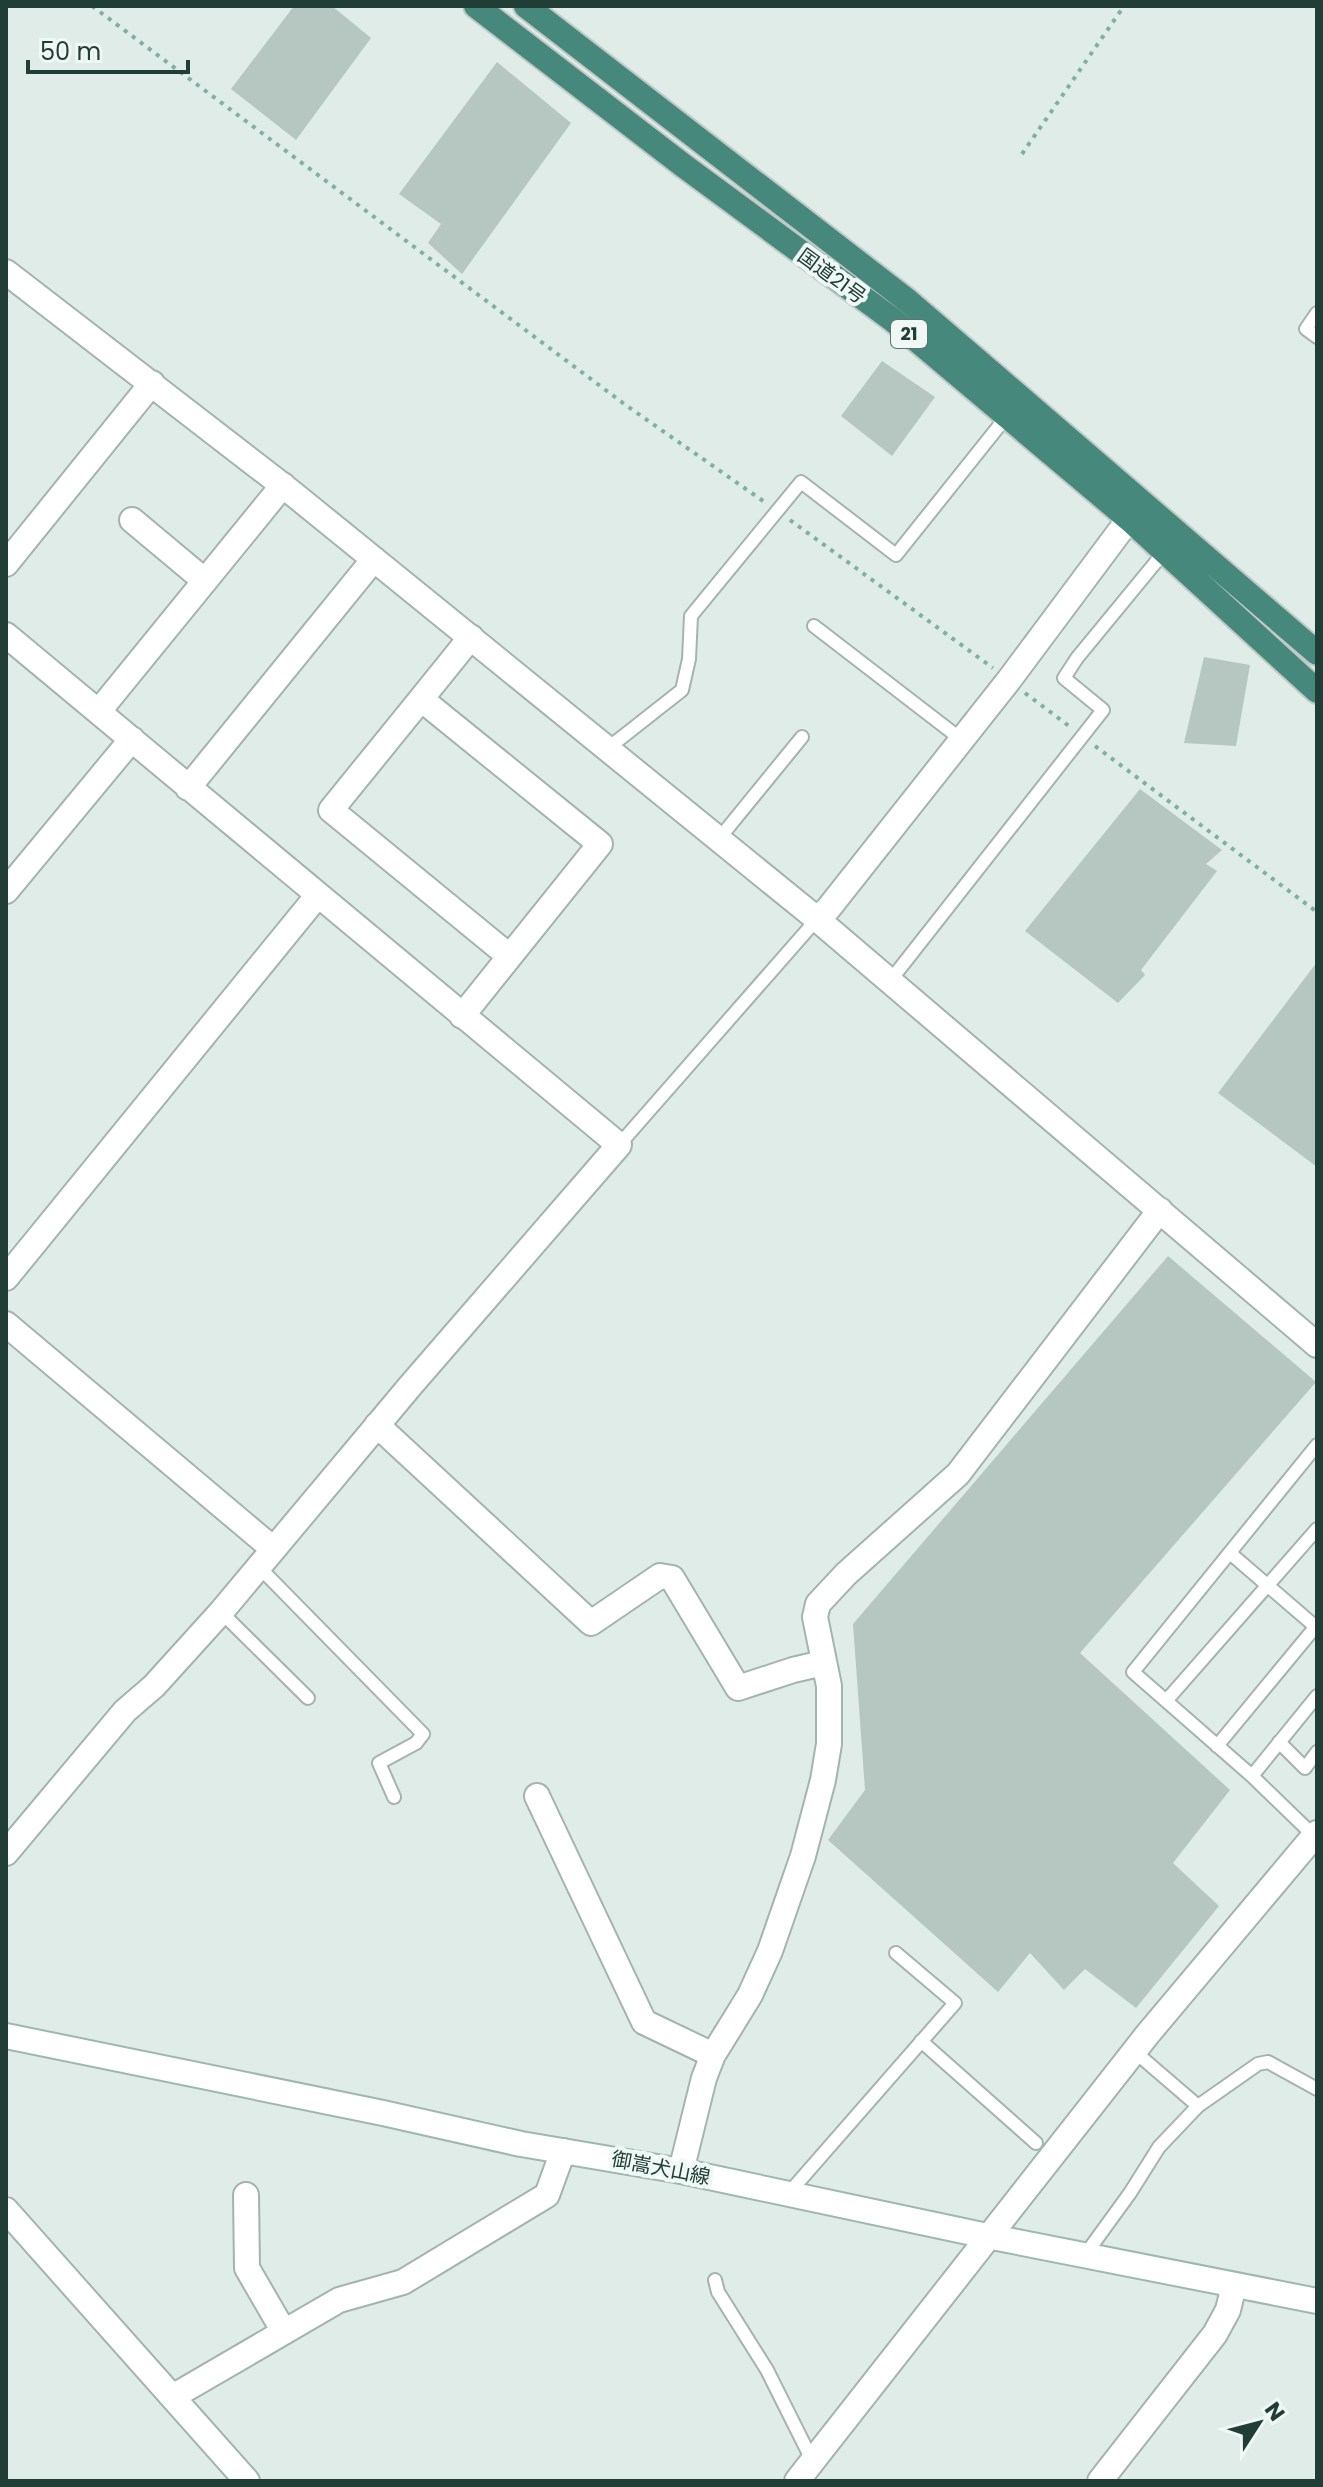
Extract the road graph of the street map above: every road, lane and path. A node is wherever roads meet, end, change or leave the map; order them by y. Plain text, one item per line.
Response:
1 (92, 6) edge
2 (476, 6) edge
3 (526, 6) edge
4 (1124, 6) edge
5 (1022, 154) dead end
6 (6, 272) edge
7 (1317, 313) edge
8 (1317, 337) edge
9 (152, 383) junction
10 (1007, 416) junction
11 (283, 485) junction
12 (778, 512) junction
13 (1129, 519) junction
14 (132, 520) dead end
15 (1165, 551) junction
16 (374, 559) junction
17 (6, 564) edge
18 (205, 581) junction
19 (814, 626) dead end
20 (6, 635) edge
21 (471, 637) junction
22 (1317, 653) edge
23 (1009, 680) junction
24 (1317, 691) edge
25 (421, 699) junction
26 (99, 711) junction
27 (1083, 736) junction
28 (802, 737) dead end
29 (132, 739) junction
30 (962, 740) junction
31 (607, 749) junction
32 (188, 788) junction
33 (718, 840) junction
34 (6, 891) edge
35 (318, 895) junction
36 (1317, 912) edge
37 (817, 919) junction
38 (509, 956) junction
39 (890, 981) junction
40 (462, 1016) junction
41 (619, 1145) junction
42 (1160, 1210) junction
43 (6, 1278) edge
44 (6, 1324) edge
45 (1317, 1345) edge
46 (377, 1425) junction
47 (1317, 1445) edge
48 (1317, 1529) edge
49 (1230, 1553) junction
50 (265, 1557) junction
51 (1268, 1586) junction
52 (221, 1612) junction
53 (1316, 1626) edge
54 (823, 1663) junction
55 (1317, 1696) edge
56 (308, 1698) dead end
57 (1166, 1701) junction
58 (1279, 1742) junction
59 (1217, 1746) junction
60 (1317, 1752) edge
61 (1252, 1776) junction
62 (537, 1796) dead end
63 (394, 1797) dead end
64 (1316, 1835) edge
65 (6, 1853) edge
66 (896, 1953) dead end
67 (6, 2036) edge
68 (921, 2041) junction
69 (1134, 2051) junction
70 (713, 2055) junction
71 (1317, 2089) edge
72 (1198, 2106) junction
73 (1036, 2143) dead end
74 (563, 2151) junction
75 (681, 2171) junction
76 (788, 2194) junction
77 (246, 2195) dead end
78 (6, 2210) edge
79 (987, 2236) junction
80 (1085, 2255) junction
81 (715, 2280) dead end
82 (1234, 2285) junction
83 (1317, 2301) edge
84 (284, 2332) junction
85 (174, 2396) junction
86 (812, 2460) junction
87 (247, 2481) edge
88 (797, 2481) edge
89 (1100, 2481) edge

1 - 12 path
2 - 10 highway, 国道21号 / 21
3 - 22 highway, 国道21号 / 21
4 - 5 path
6 - 9 street
7 - 8 lane
9 - 11 street
9 - 17 street
10 - 12 lane
10 - 13 highway, 国道21号 / 21
11 - 16 street
11 - 18 street
12 - 23 path
12 - 31 lane
13 - 15 highway, 国道21号 / 21
13 - 23 street
14 - 18 street
15 - 24 highway, 国道21号 / 21
15 - 27 lane
16 - 21 street
16 - 32 street
18 - 26 street
19 - 30 lane
20 - 26 street
21 - 25 street
21 - 31 street
23 - 27 path
23 - 30 street
25 - 38 street
25 - 38 street
26 - 29 street
27 - 36 path
27 - 39 lane
28 - 33 lane
29 - 32 street
29 - 34 street
30 - 37 street
31 - 33 street
32 - 35 street
33 - 37 street
35 - 40 street
35 - 43 street
37 - 39 street
37 - 41 lane
38 - 40 street
39 - 42 street
40 - 41 street
41 - 46 street
42 - 45 street
42 - 54 street
44 - 50 street
46 - 50 street
46 - 54 street
47 - 49 lane
48 - 51 lane
49 - 51 lane
49 - 57 lane
50 - 52 street
50 - 63 lane
51 - 53 lane
51 - 57 lane
52 - 56 lane
52 - 65 street
53 - 59 lane
54 - 70 street
55 - 58 lane
57 - 59 lane
58 - 60 lane
58 - 61 lane
59 - 61 lane
61 - 64 lane
62 - 70 street
64 - 69 street
66 - 68 lane
67 - 74 street, 御嵩犬山線
68 - 73 lane
68 - 76 lane
69 - 72 lane
69 - 79 street
70 - 75 street
71 - 72 lane
72 - 80 lane
74 - 75 street, 御嵩犬山線
74 - 84 street
75 - 76 street, 御嵩犬山線
76 - 79 street, 御嵩犬山線
77 - 84 street
78 - 85 street
79 - 80 street, 御嵩犬山線
79 - 86 street
80 - 82 street, 御嵩犬山線
81 - 86 lane
82 - 83 street, 御嵩犬山線
82 - 89 street
84 - 85 street
85 - 87 street
86 - 88 street

